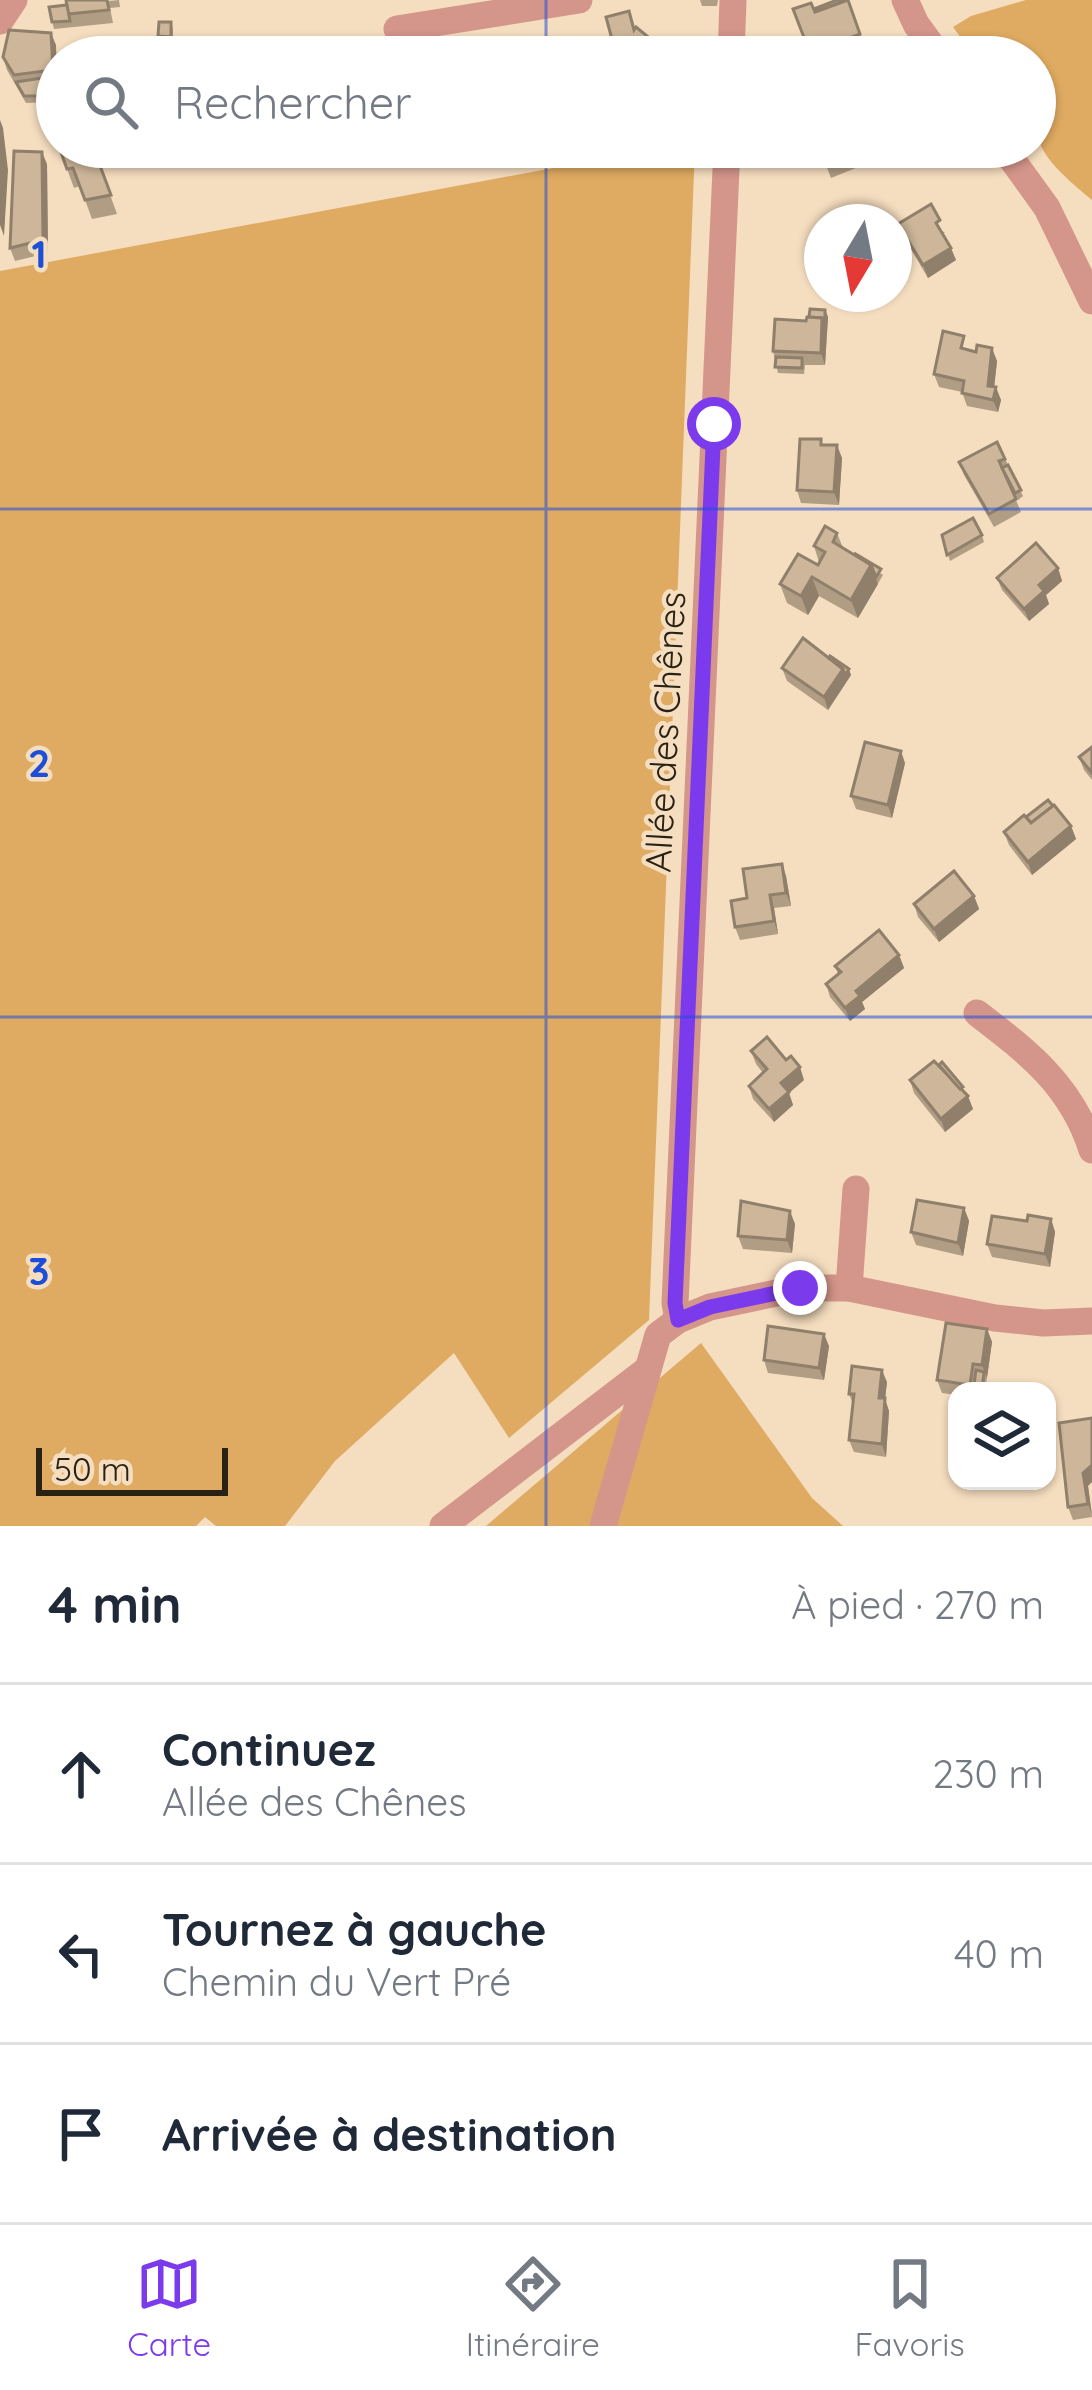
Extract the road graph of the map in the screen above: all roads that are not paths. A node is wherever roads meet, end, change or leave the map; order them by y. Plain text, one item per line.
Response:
1 (14, 0) edge
2 (579, 0) edge
3 (734, 0) edge
4 (904, 0) edge
5 (0, 21) edge
6 (397, 29) dead end
7 (732, 36) edge
8 (925, 36) edge
9 (726, 168) edge
10 (1018, 168) edge
11 (1092, 302) edge
12 (977, 1013) dead end
13 (1092, 1150) edge
14 (856, 1189) dead end
15 (849, 1288) junction
16 (678, 1320) junction
17 (1092, 1321) edge
18 (648, 1369) junction
19 (442, 1526) edge
20 (603, 1526) edge

1 - 5 street
2 - 6 street
3 - 7 street
4 - 8 street
9 - 16 street, Allée des Chênes
10 - 11 street
12 - 13 street
14 - 15 street
15 - 16 street
15 - 17 street
16 - 18 street
18 - 19 street
18 - 20 street

